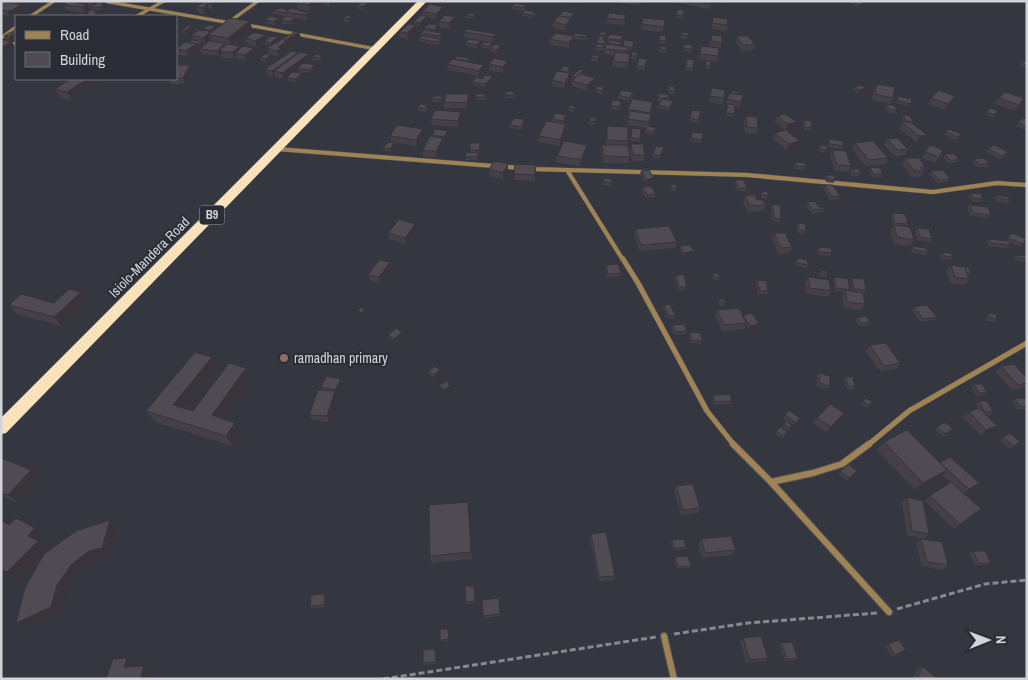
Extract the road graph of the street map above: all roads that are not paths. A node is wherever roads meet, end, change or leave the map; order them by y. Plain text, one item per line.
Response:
1 (54, 1) edge
2 (103, 1) edge
3 (164, 1) edge
4 (258, 1) edge
5 (423, 1) edge
6 (151, 9) junction
7 (33, 15) edge
8 (139, 15) edge
9 (228, 22) junction
10 (237, 24) edge
11 (246, 25) edge
12 (15, 28) edge
13 (1, 38) edge
14 (1, 44) edge
15 (15, 44) edge
16 (376, 49) junction
17 (276, 149) junction
18 (567, 170) junction
19 (1027, 185) edge
20 (1027, 343) edge
21 (1, 428) edge
22 (771, 482) junction
23 (889, 612) road end
24 (664, 636) road end
25 (674, 679) edge

1 - 7 street
2 - 6 street
3 - 6 street
4 - 9 street
5 - 16 highway, Isiolo-Mandera Road / B9
6 - 8 street
6 - 9 street
9 - 10 street
11 - 16 street
12 - 13 street
14 - 15 street
16 - 17 highway, Isiolo-Mandera Road / B9
17 - 18 street
17 - 21 highway, Isiolo-Mandera Road / B9
18 - 19 street
18 - 22 street
20 - 22 street
22 - 23 street
24 - 25 street

